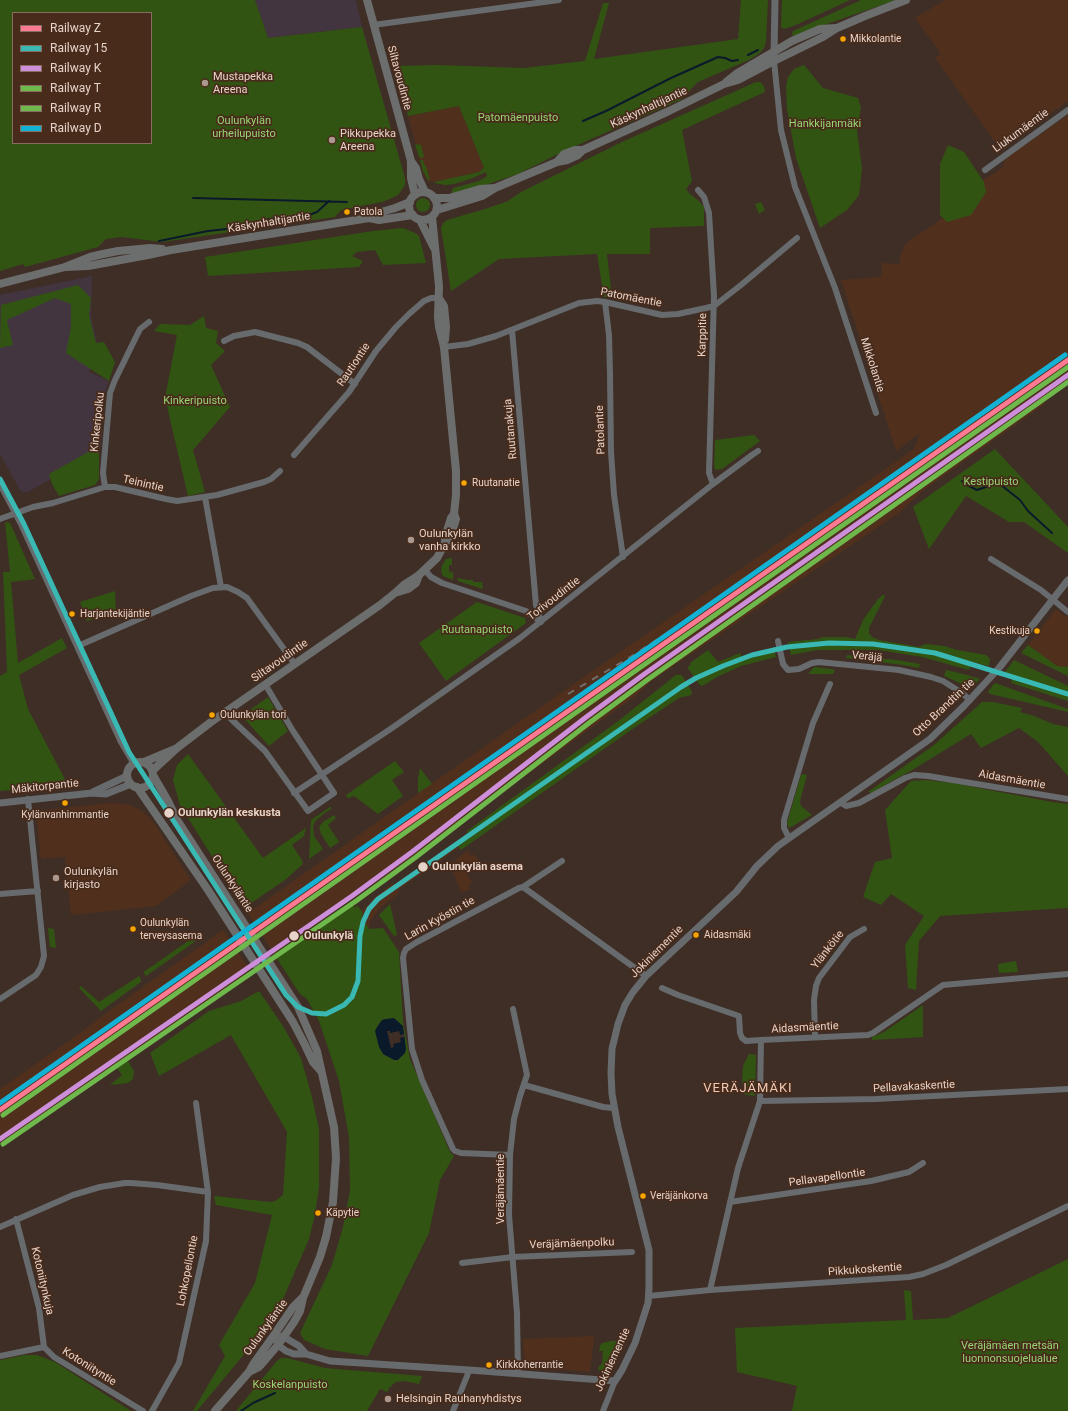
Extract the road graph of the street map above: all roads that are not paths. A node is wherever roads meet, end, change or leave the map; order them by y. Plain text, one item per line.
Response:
1 (367, 0) edge
2 (559, 0) edge
3 (775, 0) edge
4 (906, 0) edge
5 (374, 25) junction
6 (837, 28) junction
7 (774, 51) junction
8 (774, 61) junction
9 (724, 84) junction
10 (1068, 110) edge
11 (411, 161) junction
12 (985, 170) dead end
13 (495, 188) junction
14 (698, 190) dead end
15 (425, 192) junction
16 (415, 195) junction
17 (434, 198) junction
18 (410, 202) junction
19 (434, 214) junction
20 (413, 215) junction
21 (369, 218) junction
22 (420, 220) junction
23 (797, 238) dead end
24 (434, 248) junction
25 (0, 284) edge
26 (439, 298) junction
27 (605, 302) junction
28 (714, 306) junction
29 (149, 322) dead end
30 (512, 330) junction
31 (224, 342) dead end
32 (444, 347) junction
33 (355, 384) junction
34 (876, 413) dead end
35 (758, 451) dead end
36 (294, 455) dead end
37 (280, 471) dead end
38 (0, 483) edge
39 (713, 484) junction
40 (105, 487) junction
41 (205, 497) junction
42 (16, 512) junction
43 (0, 519) edge
44 (623, 557) junction
45 (991, 559) dead end
46 (422, 573) junction
47 (1068, 580) edge
48 (221, 587) junction
49 (1052, 599) junction
50 (1068, 612) edge
51 (541, 622) junction
52 (778, 641) dead end
53 (78, 646) junction
54 (294, 664) junction
55 (265, 684) junction
56 (830, 684) dead end
57 (970, 700) junction
58 (226, 712) junction
59 (177, 748) junction
60 (144, 762) junction
61 (134, 763) junction
62 (153, 773) junction
63 (323, 775) junction
64 (127, 776) junction
65 (134, 786) junction
66 (92, 793) junction
67 (294, 793) junction
68 (28, 799) junction
69 (1068, 799) edge
70 (0, 802) edge
71 (841, 803) junction
72 (789, 838) junction
73 (562, 861) dead end
74 (522, 887) junction
75 (38, 890) junction
76 (0, 894) edge
77 (864, 929) dead end
78 (1068, 974) edge
79 (646, 976) junction
80 (662, 988) dead end
81 (0, 999) edge
82 (513, 1009) dead end
83 (815, 1037) junction
84 (762, 1040) junction
85 (321, 1071) junction
86 (524, 1085) junction
87 (1068, 1089) edge
88 (760, 1101) junction
89 (196, 1103) dead end
90 (613, 1108) junction
91 (510, 1155) junction
92 (923, 1163) dead end
93 (208, 1192) junction
94 (730, 1202) junction
95 (1068, 1206) edge
96 (16, 1220) junction
97 (0, 1227) edge
98 (632, 1252) dead end
99 (513, 1257) junction
100 (462, 1263) dead end
101 (710, 1290) junction
102 (649, 1296) junction
103 (302, 1298) junction
104 (274, 1335) junction
105 (284, 1337) junction
106 (278, 1345) junction
107 (44, 1347) junction
108 (306, 1354) junction
109 (0, 1356) edge
110 (468, 1370) junction
111 (249, 1372) junction
112 (518, 1374) junction
113 (615, 1381) junction
114 (143, 1411) edge
115 (152, 1411) edge
116 (215, 1411) edge
117 (453, 1411) edge
118 (603, 1411) edge

1 - 5 main road, Siltavoudintie
2 - 5 street
3 - 7 street, Mikkolantie
4 - 6 main road, Käskynhaltijantie
5 - 11 main road, Siltavoudintie
6 - 7 main road, Käskynhaltijantie
6 - 8 main road, Käskynhaltijantie
7 - 8 street, Mikkolantie
7 - 9 main road, Käskynhaltijantie
8 - 9 main road, Käskynhaltijantie
8 - 34 street, Mikkolantie
9 - 13 main road, Käskynhaltijantie
10 - 12 street, Liukumäentie
11 - 15 main road, Siltavoudintie
11 - 16 main road, Siltavoudintie
13 - 17 main road, Käskynhaltijantie
13 - 19 main road, Käskynhaltijantie
14 - 28 street, Karppitie
15 - 16 main road
15 - 17 main road
16 - 18 main road
17 - 19 main road
18 - 20 main road
18 - 21 main road, Käskynhaltijantie
19 - 22 main road
19 - 24 main road, Siltavoudintie
20 - 21 main road, Käskynhaltijantie
20 - 22 main road
21 - 25 main road, Käskynhaltijantie
22 - 24 main road, Siltavoudintie
23 - 28 street, Patomäentie
24 - 26 main road, Siltavoudintie
26 - 32 main road, Siltavoudintie
26 - 33 street, Rautiontie
27 - 28 street, Patomäentie
27 - 30 street, Patomäentie
27 - 44 street, Patolantie
28 - 39 street, Karppitie
29 - 40 street, Kinkeripolku
30 - 32 street, Patomäentie
30 - 51 street, Ruutanakuja
31 - 33 street
32 - 46 main road, Siltavoudintie
33 - 36 street, Rautiontie
35 - 39 street, Torivoudintie
37 - 41 street, Teinintie
38 - 42 street
39 - 44 street, Torivoudintie
40 - 41 street, Teinintie
40 - 42 street, Teinintie
41 - 48 street
42 - 43 street, Teinintie
42 - 53 street
44 - 51 street, Torivoudintie
45 - 49 street
46 - 51 street
46 - 54 main road, Siltavoudintie
47 - 49 street, Otto Brandtin tie
48 - 53 street
48 - 54 street
49 - 50 street
49 - 57 street, Otto Brandtin tie
51 - 63 street, Torivoudintie
52 - 57 street, Veräjä
53 - 61 street
54 - 55 main road, Siltavoudintie
55 - 58 main road, Siltavoudintie
55 - 63 street
56 - 72 street
57 - 71 street, Otto Brandtin tie
58 - 59 main road, Siltavoudintie
58 - 67 street
59 - 60 main road, Siltavoudintie
59 - 62 main road, Siltavoudintie
60 - 61 main road
60 - 62 main road
61 - 64 main road
62 - 65 main road
62 - 85 main road, Oulunkyläntie
63 - 67 street, Torivoudintie
63 - 67 street
64 - 65 main road
64 - 66 street, Mäkitorpantie
65 - 66 street, Mäkitorpantie
65 - 85 main road, Oulunkyläntie
66 - 68 street, Mäkitorpantie
68 - 70 street, Mäkitorpantie
68 - 75 street
69 - 71 street, Aidasmäentie
71 - 72 street, Otto Brandtin tie
72 - 79 street, Jokiniementie
73 - 74 street
74 - 79 street
74 - 91 street, Larin Kyöstin tie
75 - 76 street
75 - 81 street
77 - 83 street, Ylänkötie
78 - 83 street, Aidasmäentie
79 - 90 street, Jokiniementie
80 - 84 street
82 - 86 street, Veräjämäentie
83 - 84 street, Aidasmäentie
84 - 88 street, Aidasmäentie
85 - 103 main road, Oulunkyläntie
86 - 90 street
86 - 91 street, Veräjämäentie
87 - 88 street, Pellavakaskentie
88 - 94 street, Aidasmäentie
89 - 93 street, Lohkopellontie
90 - 102 street, Jokiniementie
91 - 99 street, Veräjämäentie
92 - 94 street, Pellavapellontie
93 - 96 street
93 - 115 street, Lohkopellontie
94 - 101 street, Aidasmäentie
95 - 101 street, Pikkukoskentie
96 - 97 street
96 - 107 street, Kotoniitynkuja
98 - 99 street, Veräjämäenpolku
99 - 100 street, Veräjämäenpolku
99 - 112 street, Veräjämäentie
101 - 102 street, Pikkukoskentie
102 - 113 street, Jokiniementie
103 - 104 main road, Oulunkyläntie
103 - 105 main road, Oulunkyläntie
104 - 105 street
104 - 106 street
104 - 111 main road, Oulunkyläntie
105 - 106 main road, Oulunkyläntie
105 - 108 street
106 - 108 street
106 - 111 main road, Oulunkyläntie
107 - 109 street
107 - 114 street, Kotoniityntie
108 - 110 street
110 - 112 street
110 - 117 street
111 - 116 main road, Oulunkyläntie
112 - 113 street
113 - 118 street, Jokiniementie

